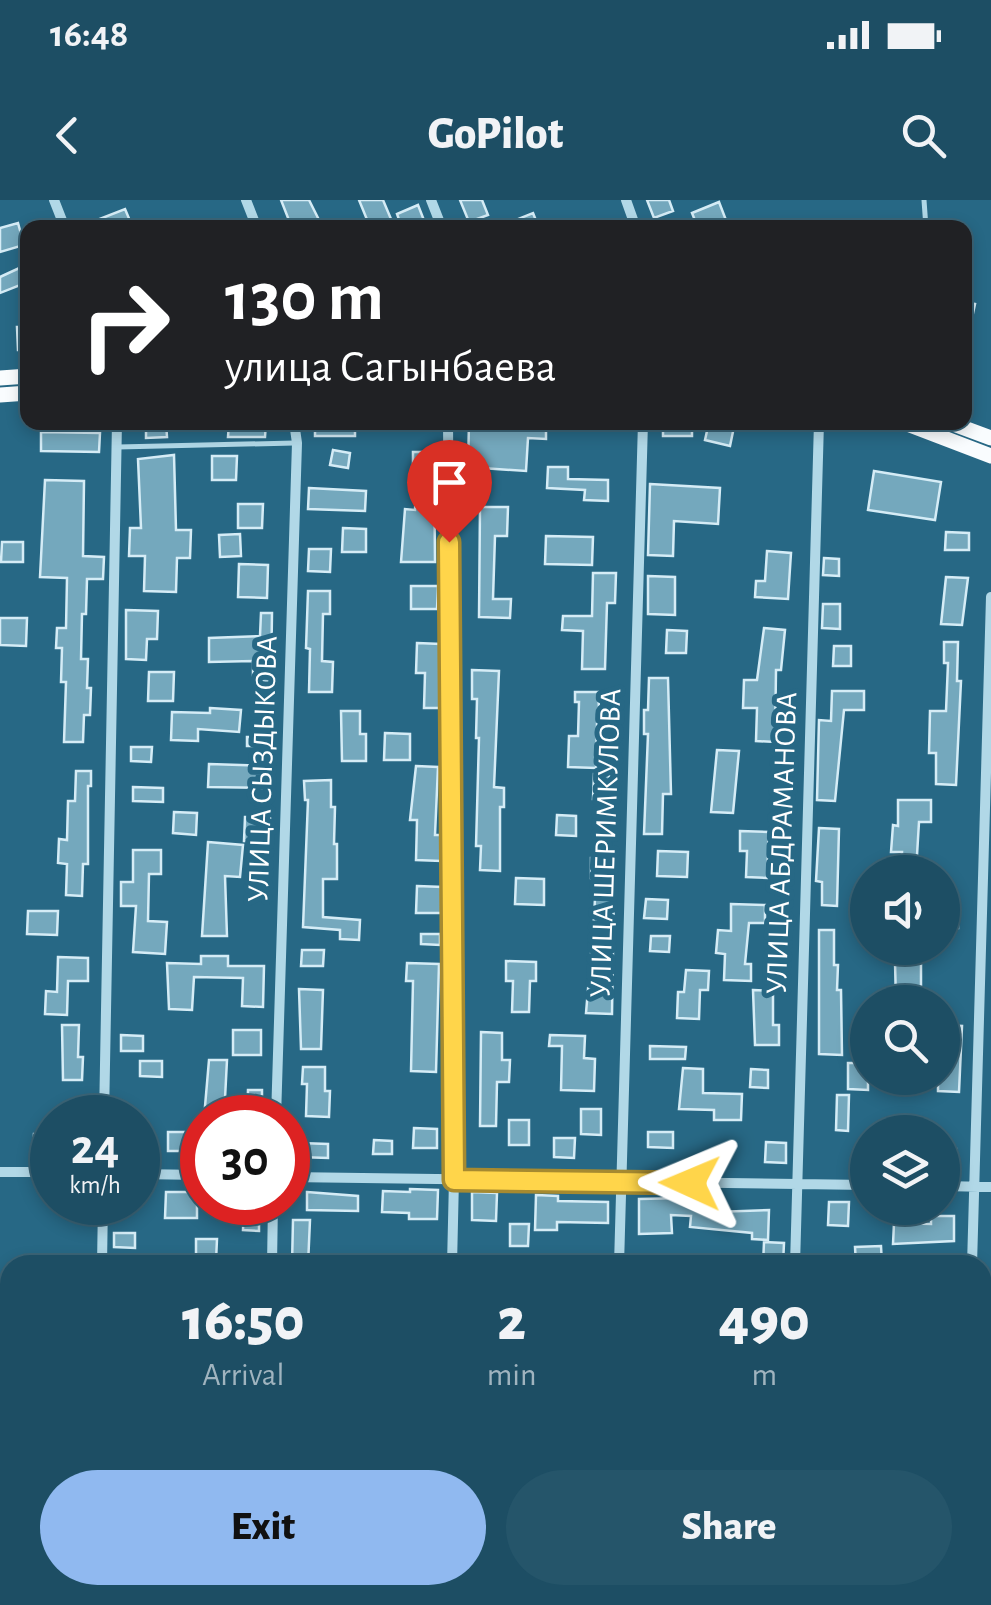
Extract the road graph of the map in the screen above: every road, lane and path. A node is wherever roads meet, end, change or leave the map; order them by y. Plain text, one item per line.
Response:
1 (117, 430) edge
2 (296, 430) edge
3 (448, 430) edge
4 (643, 430) edge
5 (819, 430) edge
6 (923, 430) edge
7 (298, 443) junction
8 (118, 447) junction
9 (991, 456) edge
10 (991, 596) edge
11 (104, 1095) edge
12 (277, 1095) edge
13 (0, 1172) edge
14 (30, 1172) edge
15 (310, 1177) edge
16 (454, 1180) junction
17 (620, 1182) junction
18 (796, 1184) junction
19 (850, 1185) edge
20 (960, 1187) edge
21 (973, 1187) junction
22 (991, 1187) edge
23 (103, 1225) edge
24 (273, 1225) edge
25 (102, 1255) edge
26 (272, 1255) edge
27 (452, 1255) edge
28 (619, 1255) edge
29 (796, 1255) edge
30 (972, 1255) edge

1 - 8 street
2 - 7 street, УЛИЦА СЫЗДЫКОВА
3 - 16 street
4 - 17 street, УЛИЦА ШЕРИМКУЛОВА
5 - 18 street, УЛИЦА АБДРАМАНОВА
6 - 9 highway
7 - 8 lane
7 - 12 street, УЛИЦА СЫЗДЫКОВА
8 - 11 street
10 - 21 street
13 - 14 street
15 - 16 street
16 - 17 street
16 - 27 street
17 - 18 street
17 - 28 street, УЛИЦА ШЕРИМКУЛОВА
18 - 19 street
18 - 29 street, УЛИЦА АБДРАМАНОВА
20 - 21 street
21 - 22 street
21 - 30 street
23 - 25 street
24 - 26 street

